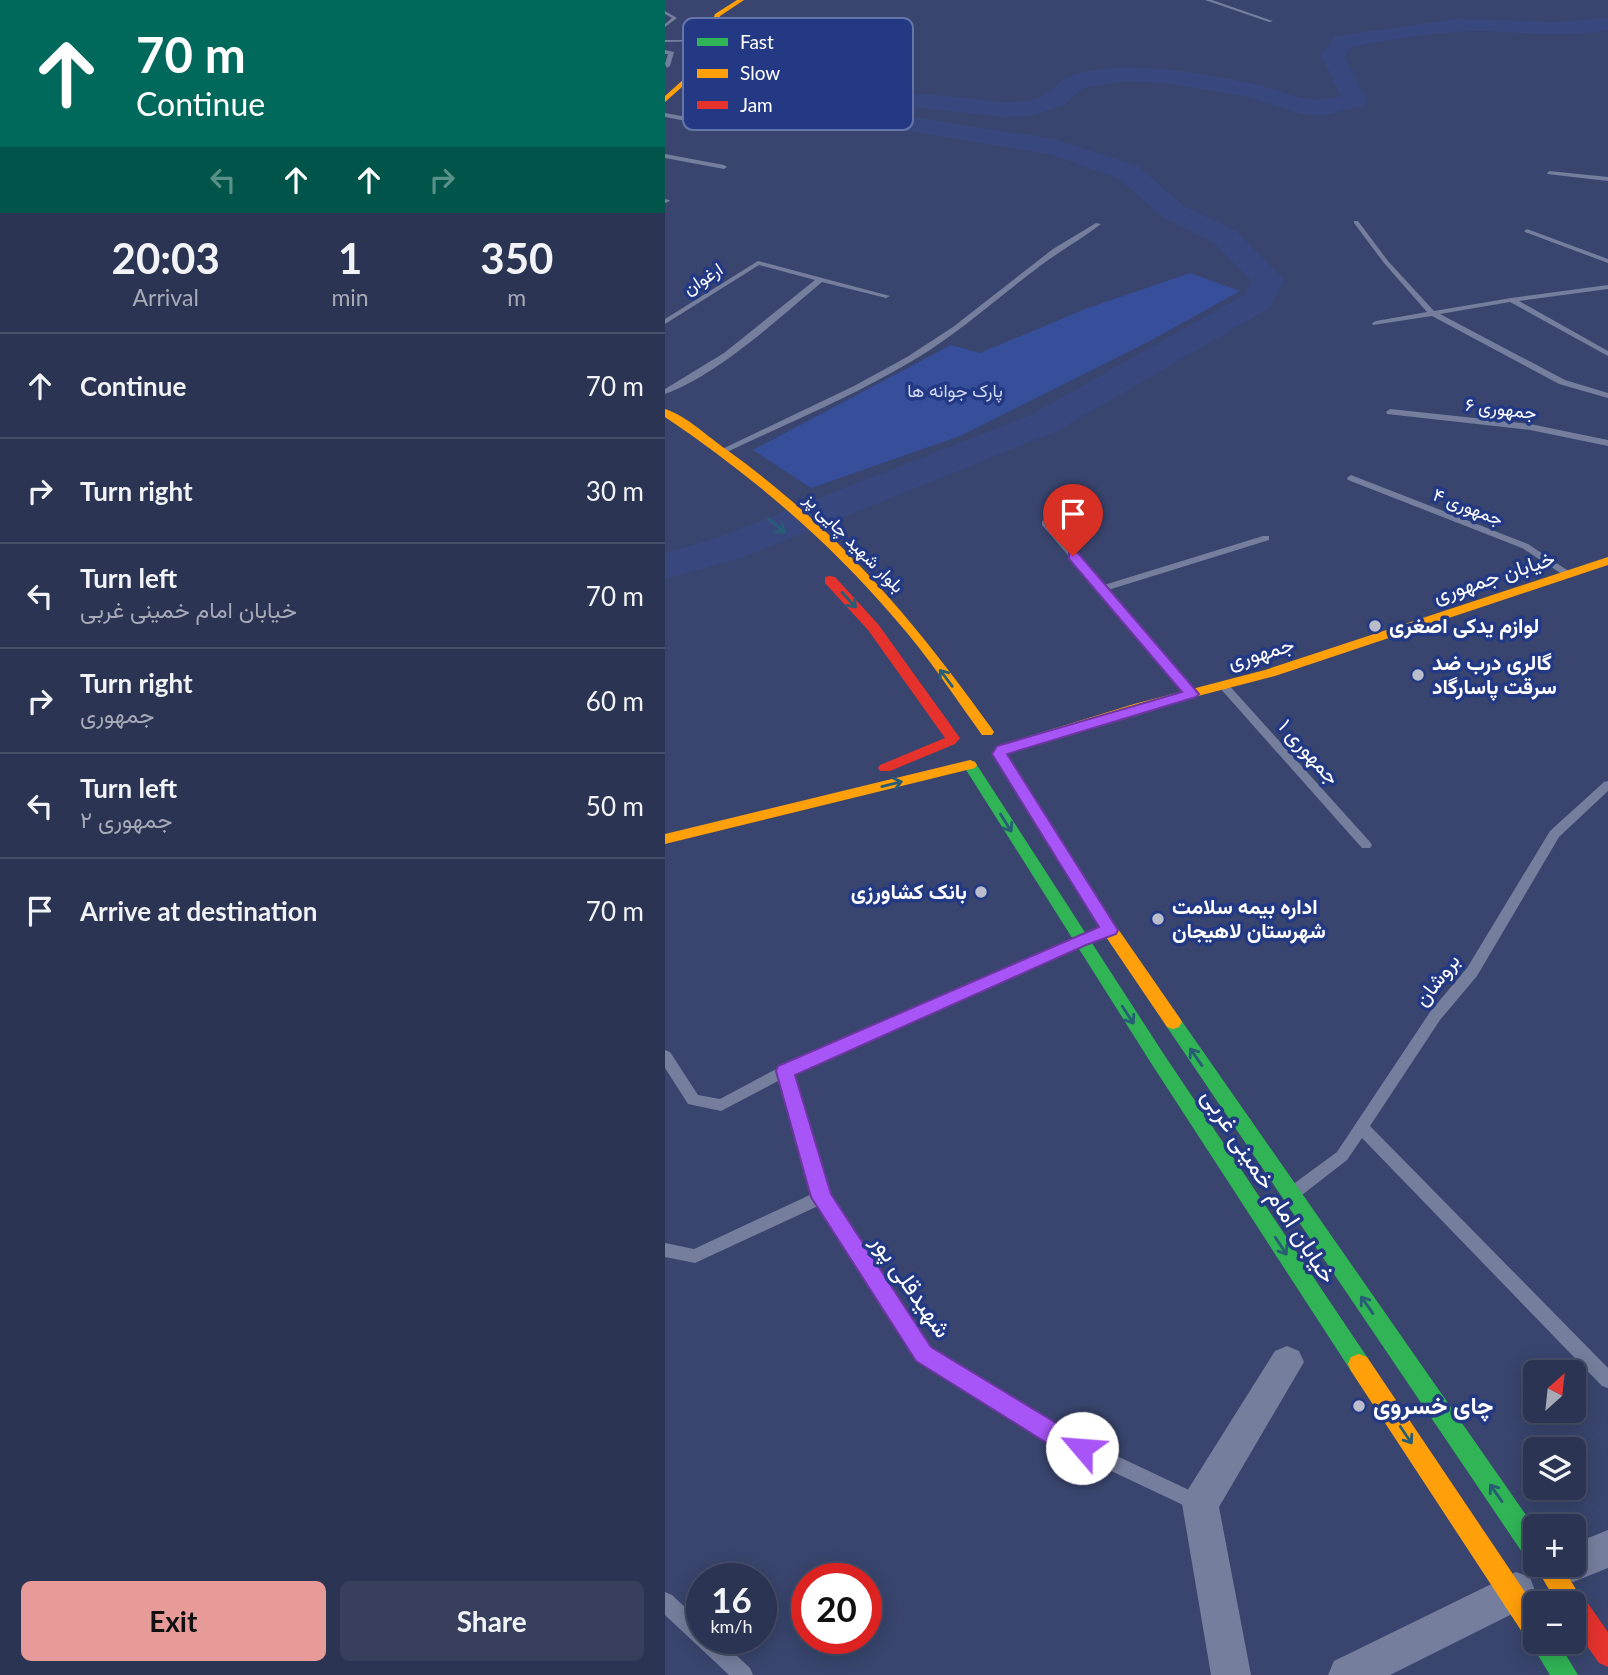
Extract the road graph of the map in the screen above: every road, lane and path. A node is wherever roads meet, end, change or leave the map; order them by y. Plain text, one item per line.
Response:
1 (741, 0) edge
2 (1207, 0) edge
3 (665, 12) edge
4 (716, 18) edge
5 (1271, 21) dead end
6 (665, 26) edge
7 (665, 41) edge
8 (683, 41) edge
9 (665, 52) edge
10 (667, 66) dead end
11 (683, 84) edge
12 (665, 100) edge
13 (665, 115) edge
14 (683, 118) edge
15 (665, 156) edge
16 (724, 167) dead end
17 (1549, 173) dead end
18 (1608, 179) edge
19 (1356, 222) dead end
20 (1098, 224) dead end
21 (1527, 231) dead end
22 (1608, 261) edge
23 (821, 279) junction
24 (1608, 287) edge
25 (886, 296) dead end
26 (1511, 300) junction
27 (1432, 313) junction
28 (665, 322) edge
29 (1376, 323) dead end
30 (1608, 354) edge
31 (665, 392) edge
32 (1608, 396) edge
33 (665, 412) edge
34 (1390, 412) dead end
35 (1608, 443) edge
36 (722, 451) junction
37 (1351, 478) dead end
38 (1045, 523) dead end
39 (1266, 538) dead end
40 (1608, 561) edge
41 (821, 569) dead end
42 (1568, 574) junction
43 (1102, 589) junction
44 (1392, 632) joint
45 (1223, 685) junction
46 (1191, 694) junction
47 (1139, 707) junction
48 (989, 733) junction
49 (951, 740) junction
50 (1000, 752) junction
51 (970, 765) junction
52 (1608, 785) edge
53 (778, 812) junction
54 (665, 839) edge
55 (1366, 845) dead end
56 (1110, 930) junction
57 (1080, 941) junction
58 (665, 1056) edge
59 (785, 1071) junction
60 (1361, 1127) junction
61 (821, 1197) junction
62 (1274, 1202) junction
63 (665, 1250) edge
64 (1287, 1362) dead end
65 (1608, 1380) edge
66 (1201, 1504) junction
67 (1523, 1521) edge
68 (1608, 1549) edge
69 (1586, 1554) edge
70 (1534, 1577) edge
71 (1511, 1594) junction
72 (665, 1602) edge
73 (1523, 1612) edge
74 (686, 1621) edge
75 (1586, 1623) edge
76 (721, 1654) edge
77 (1551, 1654) edge
78 (1608, 1654) edge
79 (743, 1675) edge
80 (1231, 1675) edge
81 (1348, 1675) edge
82 (1565, 1675) edge

1 - 4 main road
2 - 5 lane
3 - 6 lane
7 - 8 lane
9 - 10 lane
11 - 12 main road
13 - 14 lane
15 - 16 lane
17 - 18 lane
19 - 27 lane
20 - 36 lane
21 - 22 lane
23 - 25 lane
23 - 28 lane, ارغوان
23 - 31 lane
24 - 26 lane
26 - 27 lane
26 - 30 lane
27 - 29 lane
27 - 32 lane
33 - 36 main road, بلوار شهید چایی پز
34 - 35 lane, جمهوری ۶
48 -> 36 main road, بلوار شهید چایی پز
37 - 42 lane, جمهوری ۴
38 - 43 lane
39 - 43 lane
40 - 42 main road, خیابان جمهوری
41 -> 49 main road, بلوار شهید چایی پز
42 - 44 main road, خیابان جمهوری
43 - 46 lane
44 - 45 main road, جمهوری
45 - 46 main road, جمهوری
45 - 55 lane, جمهوری ۱
46 - 47 main road, جمهوری
47 - 48 main road, جمهوری
47 - 50 main road, جمهوری
48 - 49 main road
48 - 50 main road
49 - 51 main road
49 - 53 main road
50 - 51 main road
50 - 56 main road, خیابان امام خمینی غربی
53 -> 51 main road
51 -> 57 main road, خیابان امام خمینی غربی
52 - 60 lane, بروشان
53 - 54 main road
56 - 57 lane
62 -> 56 main road, خیابان امام خمینی غربی
57 - 59 lane
57 -> 62 main road, خیابان امام خمینی غربی
58 - 59 lane
59 - 61 lane
60 - 62 lane, بروشان
60 - 65 lane
61 - 63 lane
61 - 66 lane, شهیدقلی پور
67 -> 62 main road, خیابان امام خمینی غربی
62 -> 71 main road, خیابان امام خمینی غربی
64 - 66 street
66 - 80 street
68 - 69 street
70 - 71 street
71 - 73 main road, خیابان امام خمینی غربی
71 - 81 street
72 - 74 lane
75 - 78 main road, خیابان امام خمینی غربی
76 - 79 lane
77 - 82 main road

